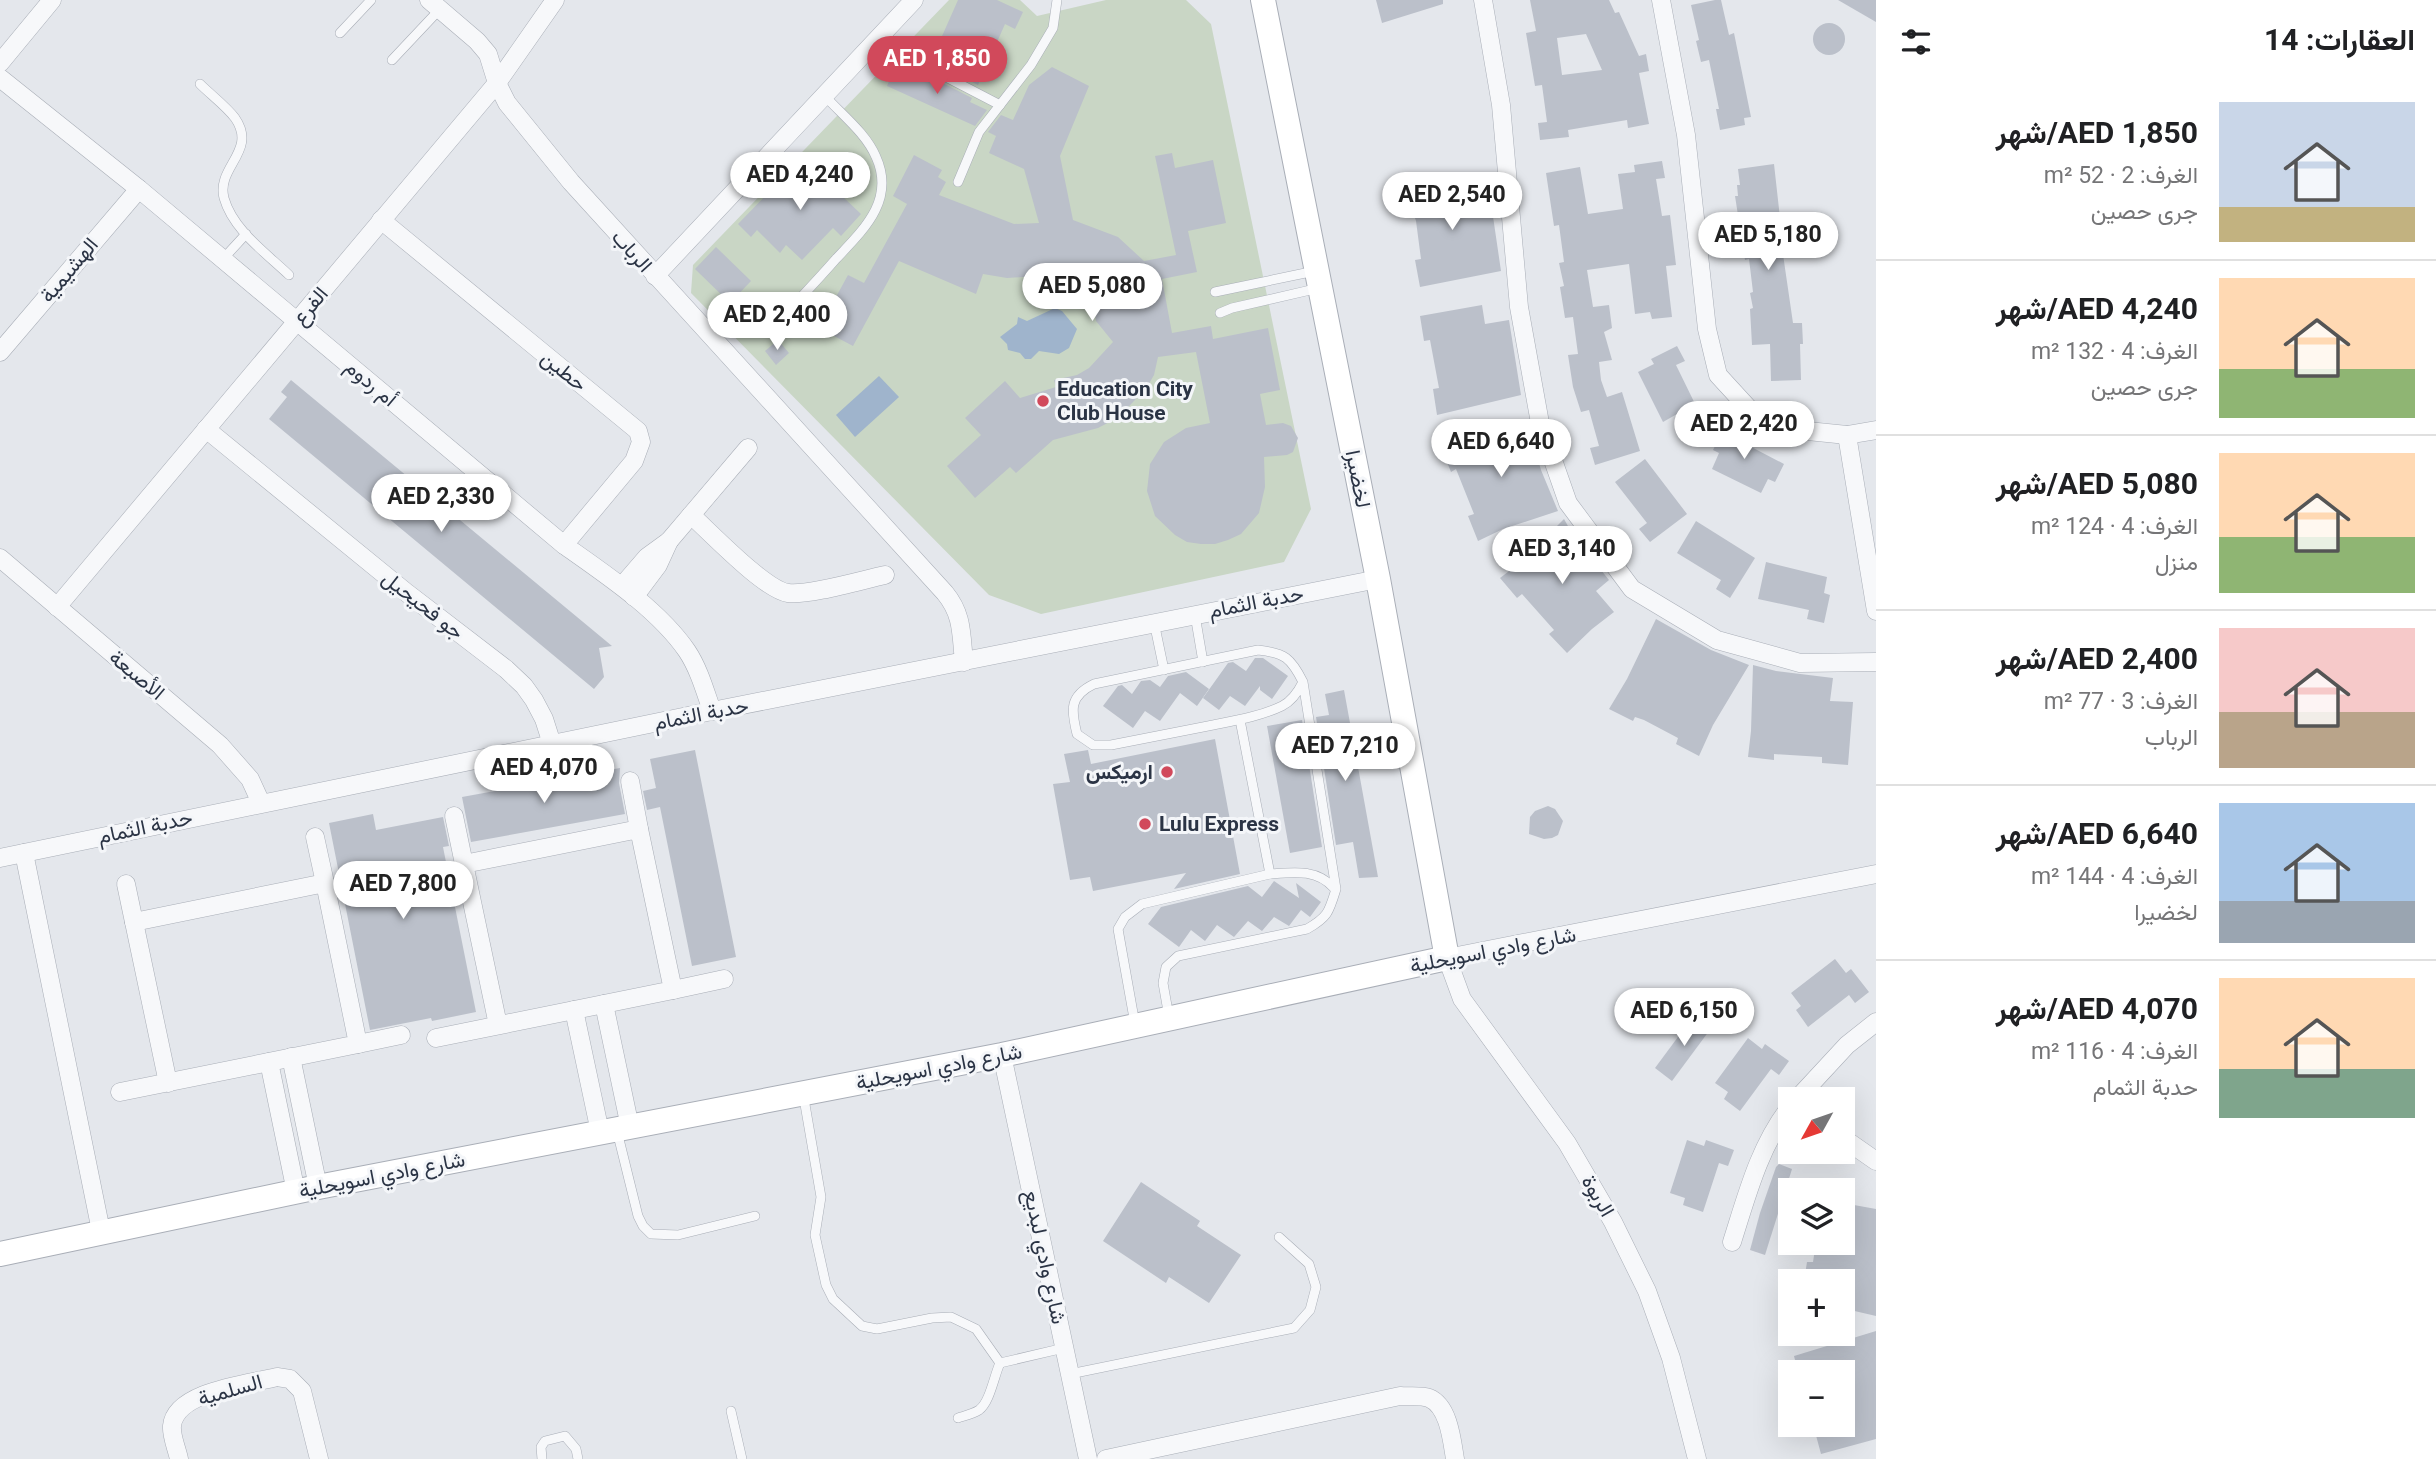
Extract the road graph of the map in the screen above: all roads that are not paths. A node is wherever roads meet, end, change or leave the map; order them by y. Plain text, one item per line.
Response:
1 (52, 0) edge
2 (371, 0) edge
3 (555, 0) edge
4 (914, 0) edge
5 (1057, 0) edge
6 (1263, 0) edge
7 (1483, 0) edge
8 (1661, 0) edge
9 (435, 5) edge
10 (340, 33) dead end
11 (877, 41) junction
12 (392, 60) dead end
13 (0, 63) edge
14 (0, 78) edge
15 (497, 83) junction
16 (200, 84) dead end
17 (824, 95) junction
18 (1000, 105) junction
19 (958, 183) dead end
20 (139, 189) junction
21 (381, 220) junction
22 (246, 234) junction
23 (223, 259) junction
24 (289, 275) dead end
25 (655, 276) junction
26 (1319, 279) junction
27 (1215, 292) dead end
28 (791, 308) dead end
29 (1220, 313) dead end
30 (297, 321) junction
31 (0, 352) edge
32 (206, 429) junction
33 (1876, 430) edge
34 (1847, 435) junction
35 (748, 448) dead end
36 (691, 515) junction
37 (564, 545) junction
38 (0, 558) edge
39 (885, 575) dead end
40 (1378, 579) junction
41 (628, 592) junction
42 (57, 607) junction
43 (1876, 611) edge
44 (1194, 614) junction
45 (1154, 622) junction
46 (964, 662) junction
47 (1203, 662) junction
48 (1876, 662) edge
49 (1164, 670) junction
50 (1303, 682) junction
51 (712, 711) junction
52 (1240, 720) junction
53 (552, 744) junction
54 (630, 781) dead end
55 (261, 803) junction
56 (454, 816) dead end
57 (639, 829) junction
58 (315, 837) dead end
59 (24, 853) junction
60 (0, 858) edge
61 (464, 864) junction
62 (1270, 874) junction
63 (1876, 874) edge
64 (325, 883) junction
65 (126, 884) dead end
66 (1336, 889) junction
67 (134, 922) junction
68 (1447, 958) junction
69 (724, 979) dead end
70 (673, 990) junction
71 (604, 1004) junction
72 (574, 1010) junction
73 (1169, 1018) junction
74 (1876, 1021) edge
75 (498, 1025) junction
76 (1135, 1026) junction
77 (401, 1035) dead end
78 (436, 1038) dead end
79 (358, 1044) junction
80 (1002, 1055) junction
81 (291, 1057) junction
82 (269, 1062) junction
83 (168, 1083) junction
84 (1808, 1087) edge
85 (120, 1092) dead end
86 (803, 1093) junction
87 (1778, 1126) edge
88 (615, 1129) junction
89 (1855, 1146) edge
90 (1876, 1161) edge
91 (307, 1189) junction
92 (755, 1216) dead end
93 (100, 1231) junction
94 (1279, 1237) dead end
95 (1732, 1242) dead end
96 (0, 1254) edge
97 (1064, 1348) junction
98 (1000, 1363) junction
99 (1070, 1374) junction
100 (731, 1411) dead end
101 (958, 1418) dead end
102 (1185, 1451) edge
103 (178, 1459) edge
104 (319, 1459) edge
105 (542, 1459) edge
106 (578, 1459) edge
107 (742, 1459) edge
108 (1088, 1459) edge
109 (1106, 1459) edge
110 (1455, 1459) edge
111 (1697, 1459) edge

1 - 13 street
2 - 10 lane
3 - 15 street, الفرع
4 - 11 street
5 - 18 lane
6 - 26 street, لخضيرا
7 - 48 street
8 - 34 street
9 - 12 lane
9 - 15 street, الرباب
11 - 17 street
11 - 18 lane
14 - 20 street, أم ردوم
15 - 21 street, الفرع
15 - 25 street, الرباب
16 - 22 lane
17 - 25 street
17 - 28 lane
18 - 19 lane
20 - 23 street, أم ردوم
20 - 31 street, الهشيمية
21 - 30 street, الفرع
21 - 37 street, حطين
22 - 23 lane
22 - 24 lane
23 - 30 street, أم ردوم
25 - 46 street, الرباب
26 - 27 lane
26 - 29 lane
26 - 40 street, لخضيرا
30 - 32 street, الفرع
30 - 37 street, أم ردوم
32 - 42 street, الفرع
32 - 53 street, جو فحيحيل
33 - 34 street
34 - 43 street
35 - 36 street
36 - 39 street
36 - 41 street
37 - 41 street, أم ردوم
38 - 42 street, الأصبعة
40 - 44 street, حدبة الثمام
40 - 68 street, لخضيرا
41 - 51 street, أم ردوم
42 - 55 street, الأصبعة
44 - 45 street, حدبة الثمام
44 - 47 lane
45 - 46 street, حدبة الثمام
45 - 49 lane
46 - 51 street, حدبة الثمام
47 - 49 lane
47 - 50 lane
49 - 52 lane
50 - 52 lane
50 - 66 lane
51 - 53 street, حدبة الثمام
52 - 62 lane
53 - 55 street, حدبة الثمام
54 - 57 street
55 - 59 street, حدبة الثمام
56 - 61 street
57 - 61 street
57 - 70 street
58 - 64 street
59 - 60 street, حدبة الثمام
59 - 93 street
61 - 75 street
62 - 66 lane
62 - 76 lane
63 - 68 street, شارع وادي اسويحلية
64 - 67 street
64 - 79 street
65 - 67 street
66 - 73 lane
67 - 83 street
68 - 73 street, شارع وادي اسويحلية
68 - 111 street, الربوة
69 - 70 street
70 - 71 street
71 - 72 street
71 - 88 street
72 - 75 street
72 - 88 street
73 - 76 street, شارع وادي اسويحلية
74 - 84 street
75 - 78 street
76 - 80 street, شارع وادي اسويحلية
77 - 79 street
79 - 81 street
80 - 86 street, شارع وادي اسويحلية
80 - 97 street, شارع وادي لبديع
81 - 82 street
81 - 91 street
82 - 83 street
82 - 91 street
83 - 85 street
86 - 88 street, شارع وادي اسويحلية
86 - 98 lane
87 - 95 street
88 - 91 street, شارع وادي اسويحلية
88 - 92 lane
89 - 90 street
91 - 93 street, شارع وادي اسويحلية
93 - 96 street, شارع وادي اسويحلية
94 - 99 lane
97 - 98 lane
97 - 99 street, شارع وادي لبديع
98 - 101 lane
99 - 108 street, شارع وادي لبديع
100 - 107 lane
102 - 109 street
102 - 110 street
103 - 104 street, السلمية
105 - 106 lane

